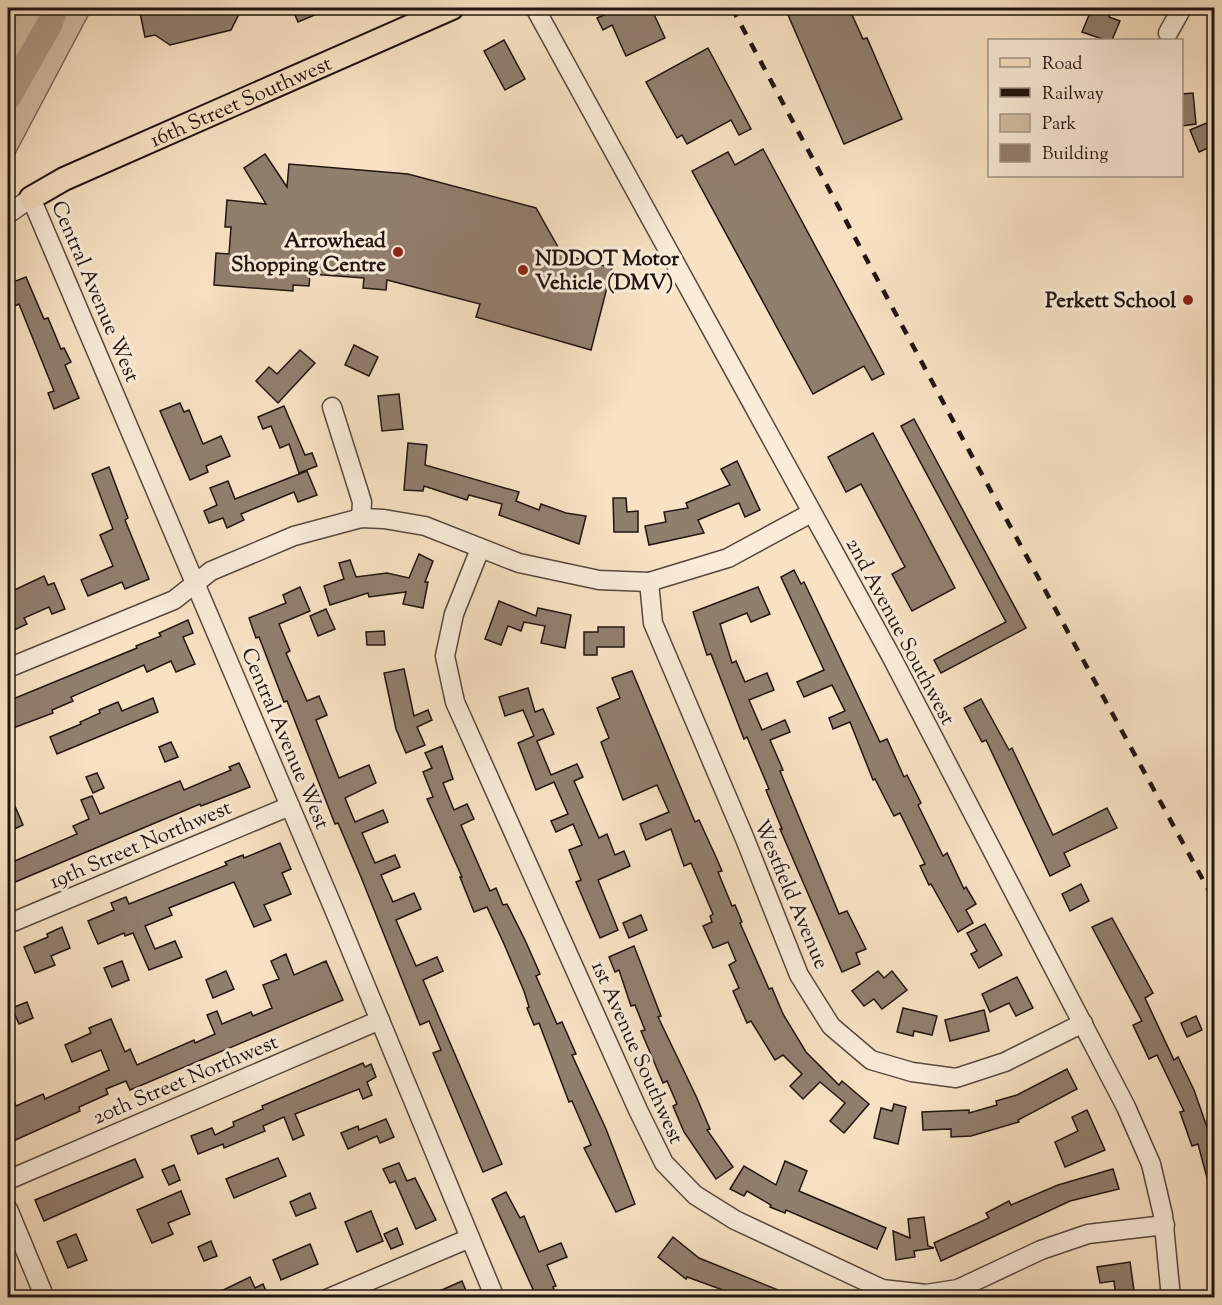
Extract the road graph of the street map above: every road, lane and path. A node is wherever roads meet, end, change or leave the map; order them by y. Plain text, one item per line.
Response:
1 (452, 8) edge
2 (536, 8) edge
3 (1182, 8) edge
4 (1168, 33) dead end
5 (31, 198) junction
6 (8, 214) edge
7 (332, 407) dead end
8 (812, 513) junction
9 (361, 518) junction
10 (480, 549) junction
11 (195, 582) junction
12 (649, 582) junction
13 (8, 669) edge
14 (290, 806) junction
15 (8, 924) edge
16 (380, 1020) junction
17 (1083, 1023) junction
18 (8, 1180) edge
19 (8, 1209) edge
20 (1165, 1225) junction
21 (470, 1238) junction
22 (45, 1298) edge
23 (329, 1298) edge
24 (495, 1298) edge
25 (1171, 1298) edge

1 - 5 main road, 16th Street Southwest
2 - 8 street, 2nd Avenue Southwest
3 - 4 street
5 - 6 street
5 - 11 street, Central Avenue West
7 - 9 street
8 - 12 street
8 - 17 street, 2nd Avenue Southwest
9 - 10 street
9 - 11 street
10 - 12 street
10 - 20 street, 1st Avenue Southwest
11 - 13 street
11 - 14 street, Central Avenue West
12 - 17 street, Westfield Avenue
14 - 15 street, 19th Street Northwest
14 - 16 street, Central Avenue West
16 - 18 street, 20th Street Northwest
16 - 21 street, Central Avenue West
17 - 20 street, 2nd Avenue Southwest
19 - 22 street
20 - 25 street, 2nd Avenue Southwest
21 - 23 street
21 - 24 street, Central Avenue West

